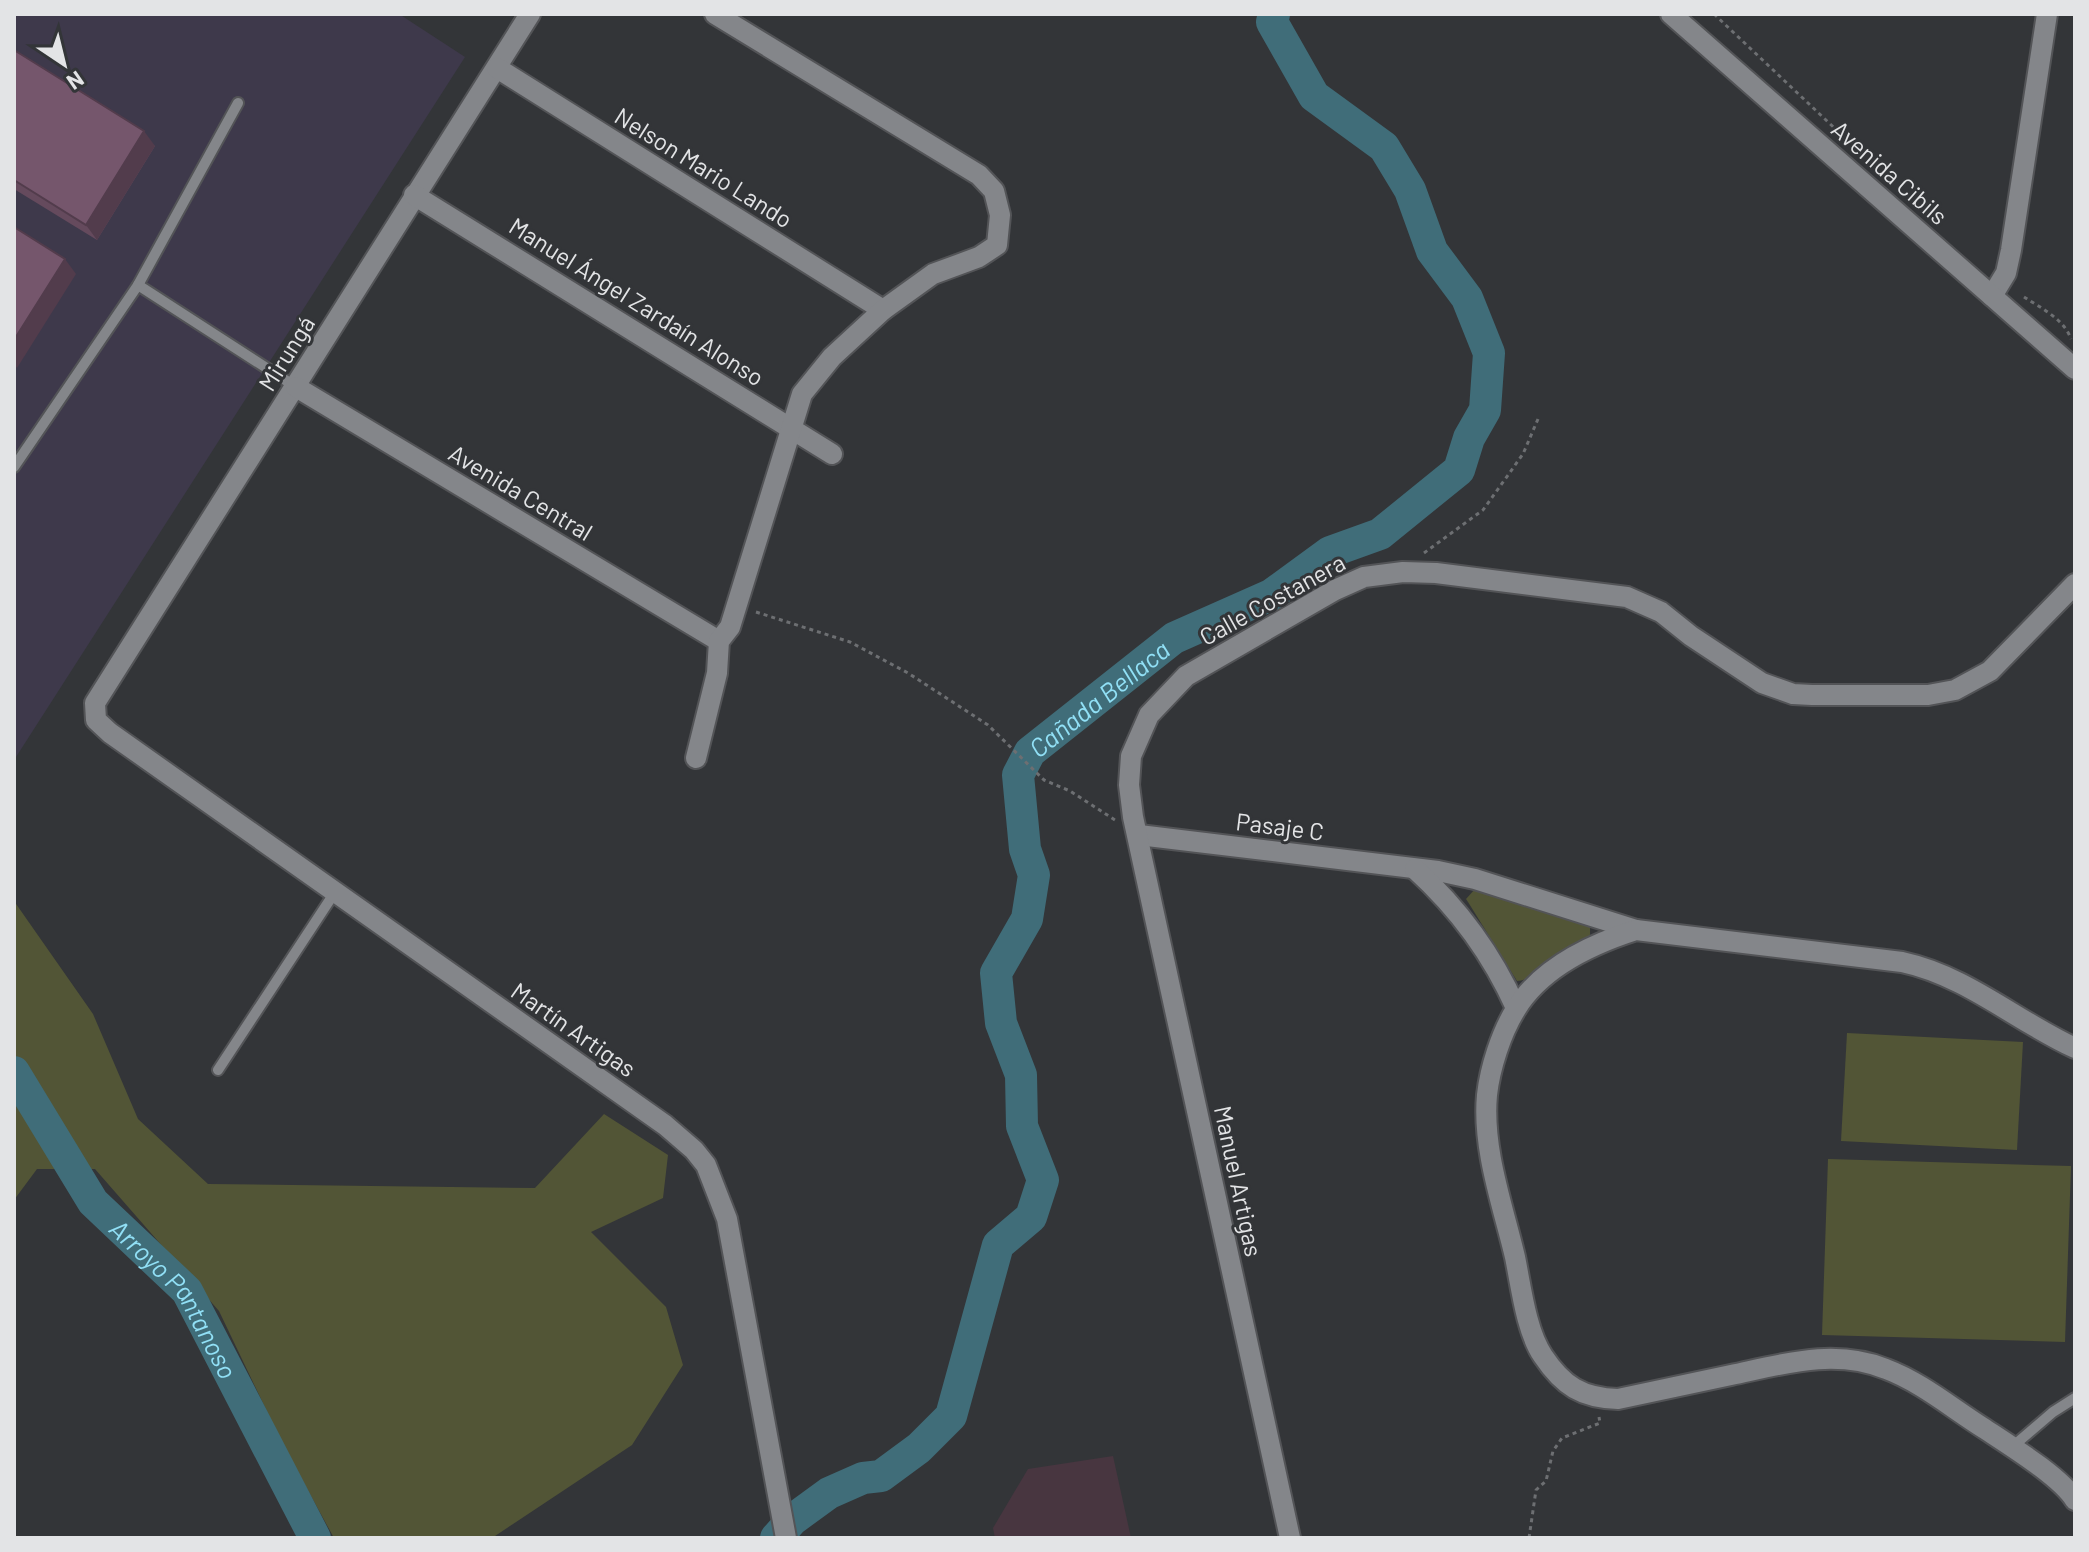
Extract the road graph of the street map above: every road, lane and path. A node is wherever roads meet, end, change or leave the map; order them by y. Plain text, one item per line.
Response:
1 (530, 14) edge
2 (715, 14) edge
3 (1671, 14) edge
4 (1714, 14) edge
5 (2047, 14) edge
6 (497, 68) junction
7 (238, 103) dead end
8 (1874, 165) dead end
9 (414, 195) junction
10 (138, 285) junction
11 (1997, 288) junction
12 (883, 310) junction
13 (2075, 345) edge
14 (2075, 369) edge
15 (296, 387) junction
16 (1538, 419) dead end
17 (791, 426) junction
18 (832, 454) dead end
19 (14, 467) edge
20 (1403, 572) junction
21 (2075, 584) edge
22 (736, 607) junction
23 (719, 641) junction
24 (96, 720) joint
25 (696, 758) dead end
26 (1139, 835) junction
27 (1415, 869) junction
28 (335, 892) junction
29 (1636, 930) junction
30 (1516, 1008) junction
31 (2075, 1048) edge
32 (218, 1070) dead end
33 (1594, 1398) junction
34 (2075, 1398) edge
35 (2011, 1448) junction
36 (2075, 1500) edge
37 (784, 1528) edge
38 (1290, 1538) edge
39 (1529, 1538) edge

1 - 6 street, Mirungá
2 - 12 street
3 - 11 street, Avenida Cibils
4 - 8 path
5 - 11 street
6 - 9 street, Mirungá
6 - 12 street, Nelson Mario Lando
7 - 10 lane
9 - 15 street, Mirungá
9 - 17 street, Manuel Ángel Zardaín Alonso
10 - 15 lane
10 - 19 lane
11 - 13 path
11 - 14 street, Avenida Cibils
12 - 17 street
15 - 23 street, Avenida Central
15 - 24 street, Mirungá
16 - 20 path
17 - 18 street, Manuel Ángel Zardaín Alonso
17 - 22 street
20 - 21 street, Calle Costanera
20 - 26 street, Calle Costanera
22 - 23 street
22 - 26 path
23 - 25 street
24 - 28 street, Martín Artigas
26 - 27 street, Pasaje C
26 - 38 street, Manuel Artigas
27 - 29 street, Pasaje C
27 - 30 street
28 - 32 lane
28 - 37 street, Martín Artigas
29 - 30 street
29 - 31 street, Pasaje C
30 - 33 street
33 - 35 street
33 - 39 path
34 - 35 lane
35 - 36 street

